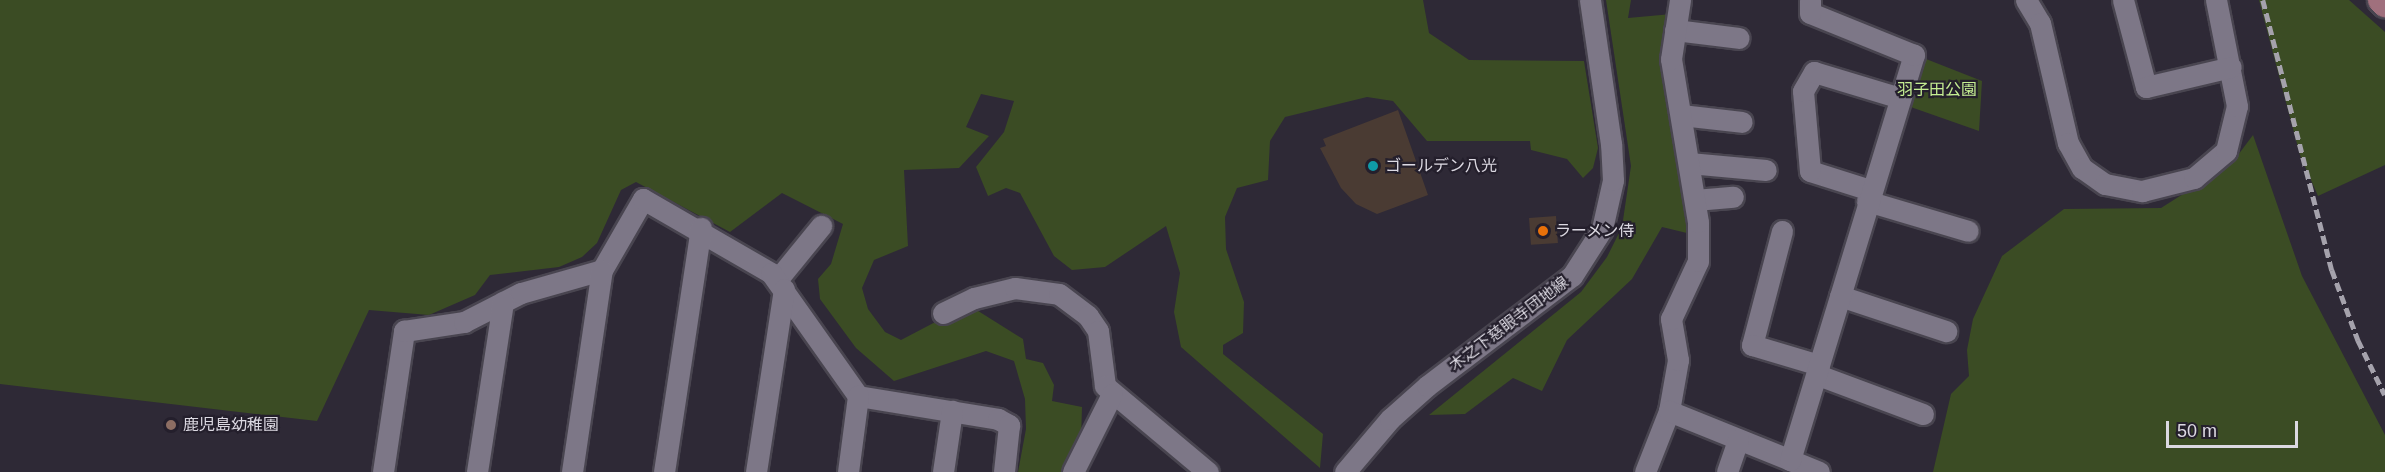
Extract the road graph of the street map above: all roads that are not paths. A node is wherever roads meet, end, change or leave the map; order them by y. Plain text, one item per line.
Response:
1 (1590, 0) edge
2 (1680, 0) edge
3 (1810, 0) edge
4 (2026, 0) edge
5 (2123, 0) edge
6 (2216, 0) edge
7 (2381, 0) edge
8 (2385, 4) edge
9 (1675, 30) junction
10 (1739, 38) dead end
11 (2231, 67) junction
12 (1900, 98) junction
13 (1681, 115) junction
14 (1742, 122) dead end
15 (1689, 163) junction
16 (1766, 170) dead end
17 (1869, 195) junction
18 (1732, 197) dead end
19 (1695, 200) junction
20 (1958, 222) dead end
21 (821, 226) dead end
22 (701, 228) junction
23 (1774, 240) dead end
24 (602, 270) junction
25 (780, 285) junction
26 (1840, 296) junction
27 (503, 302) junction
28 (943, 313) dead end
29 (1934, 332) dead end
30 (1819, 370) junction
31 (1112, 394) junction
32 (858, 396) junction
33 (951, 411) junction
34 (1669, 411) junction
35 (1923, 414) dead end
36 (1738, 440) junction
37 (1790, 460) junction
38 (383, 472) edge
39 (477, 472) edge
40 (572, 472) edge
41 (664, 472) edge
42 (756, 472) edge
43 (848, 472) edge
44 (943, 472) edge
45 (1004, 472) edge
46 (1072, 472) edge
47 (1208, 472) edge
48 (1345, 472) edge
49 (1645, 472) edge
50 (1727, 472) edge
51 (1819, 472) edge

1 - 48 street, 木之下慈眼寺団地線
2 - 9 street
3 - 12 street
4 - 11 street
5 - 11 street
6 - 11 street
7 - 8 main road
9 - 10 street
9 - 13 street
12 - 17 street
12 - 17 street
13 - 14 street
13 - 15 street
15 - 16 street
15 - 19 street
17 - 20 street
17 - 26 street
18 - 19 street
19 - 34 street
21 - 25 street
22 - 24 street
22 - 25 street
22 - 41 street
23 - 30 street
24 - 27 street
24 - 40 street
25 - 32 street
25 - 42 street
26 - 29 street
26 - 30 street
27 - 38 street
27 - 39 street
28 - 31 street
30 - 35 street
30 - 37 street
31 - 46 street
31 - 47 street
32 - 33 street
32 - 43 street
33 - 44 street
33 - 45 street
34 - 36 street
34 - 49 street
36 - 37 street
36 - 50 street
37 - 51 street

